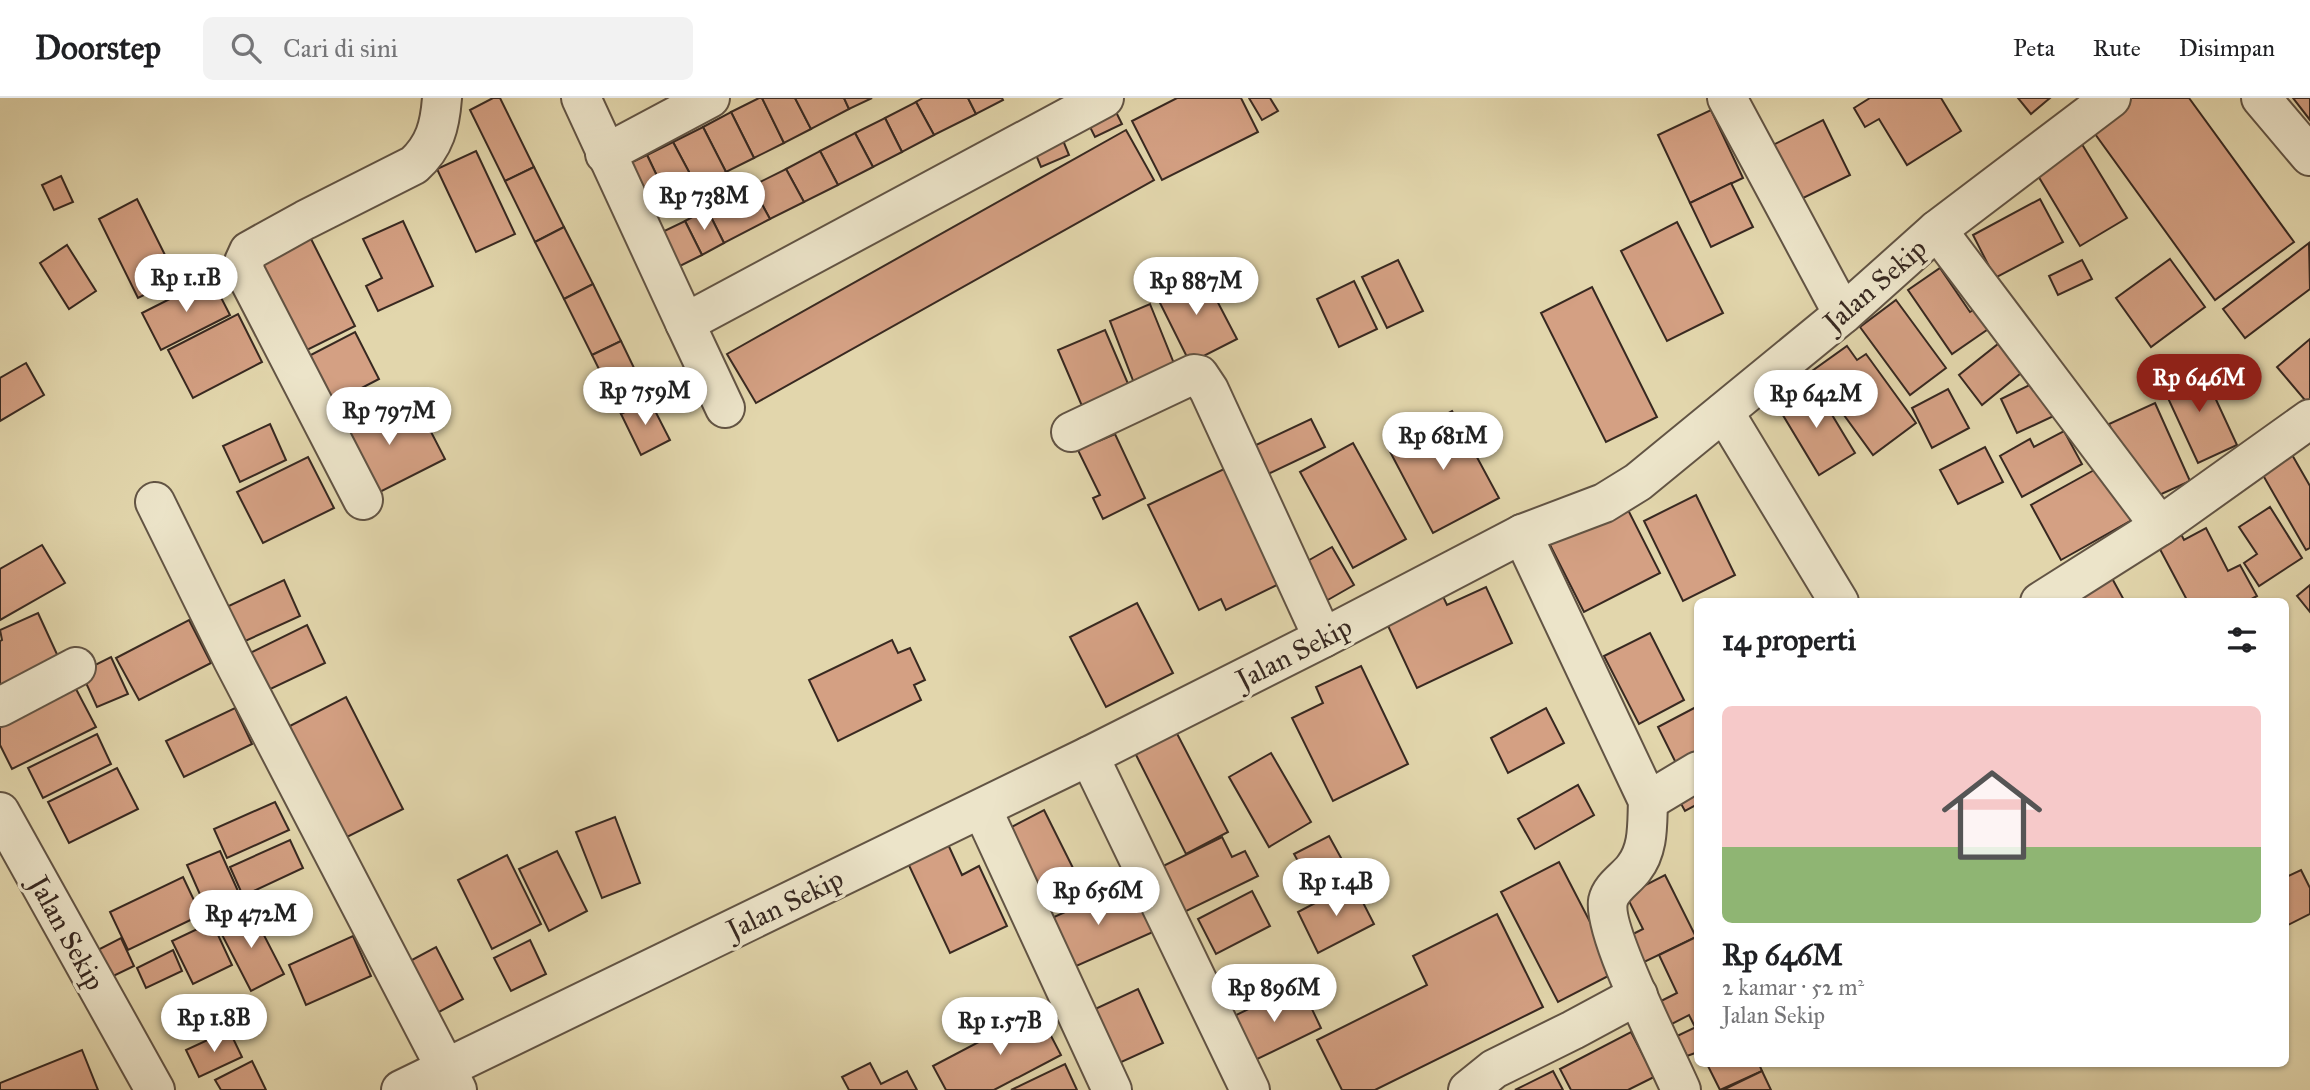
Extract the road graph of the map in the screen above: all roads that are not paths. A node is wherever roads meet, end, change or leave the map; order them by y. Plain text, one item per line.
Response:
1 (442, 98) edge
2 (581, 98) edge
3 (710, 98) edge
4 (1104, 98) edge
5 (1727, 98) edge
6 (2111, 98) edge
7 (2261, 98) edge
8 (605, 154) junction
9 (2310, 156) edge
10 (1937, 230) junction
11 (1843, 314) junction
12 (685, 323) junction
13 (725, 408) dead end
14 (1724, 412) junction
15 (2310, 419) edge
16 (1071, 432) dead end
17 (363, 500) dead end
18 (155, 502) dead end
19 (2160, 526) junction
20 (1522, 534) junction
21 (1837, 598) edge
22 (2046, 598) edge
23 (1323, 638) junction
24 (76, 667) dead end
25 (0, 707) edge
26 (1089, 756) junction
27 (1694, 773) edge
28 (1648, 801) junction
29 (982, 809) junction
30 (0, 812) edge
31 (1638, 995) junction
32 (452, 1079) edge
33 (155, 1090) edge
34 (401, 1090) edge
35 (1112, 1090) edge
36 (1250, 1090) edge
37 (1468, 1090) edge
38 (1681, 1090) edge

1 - 17 street
2 - 8 street
3 - 8 street
4 - 12 street
5 - 11 street
6 - 10 street, Jalan Sekip
7 - 9 street
8 - 12 street
10 - 11 street, Jalan Sekip
10 - 19 street
11 - 14 street, Jalan Sekip
12 - 13 street
14 - 20 street, Jalan Sekip
14 - 21 street
15 - 19 street
16 - 23 street
18 - 32 street
19 - 22 street
20 - 23 street, Jalan Sekip
20 - 28 street
23 - 26 street, Jalan Sekip
24 - 25 street
26 - 29 street, Jalan Sekip
26 - 36 street
27 - 28 street
28 - 31 street
29 - 32 street, Jalan Sekip
29 - 35 street
30 - 33 street, Jalan Sekip
31 - 37 street
31 - 38 street
32 - 34 street, Jalan Sekip

